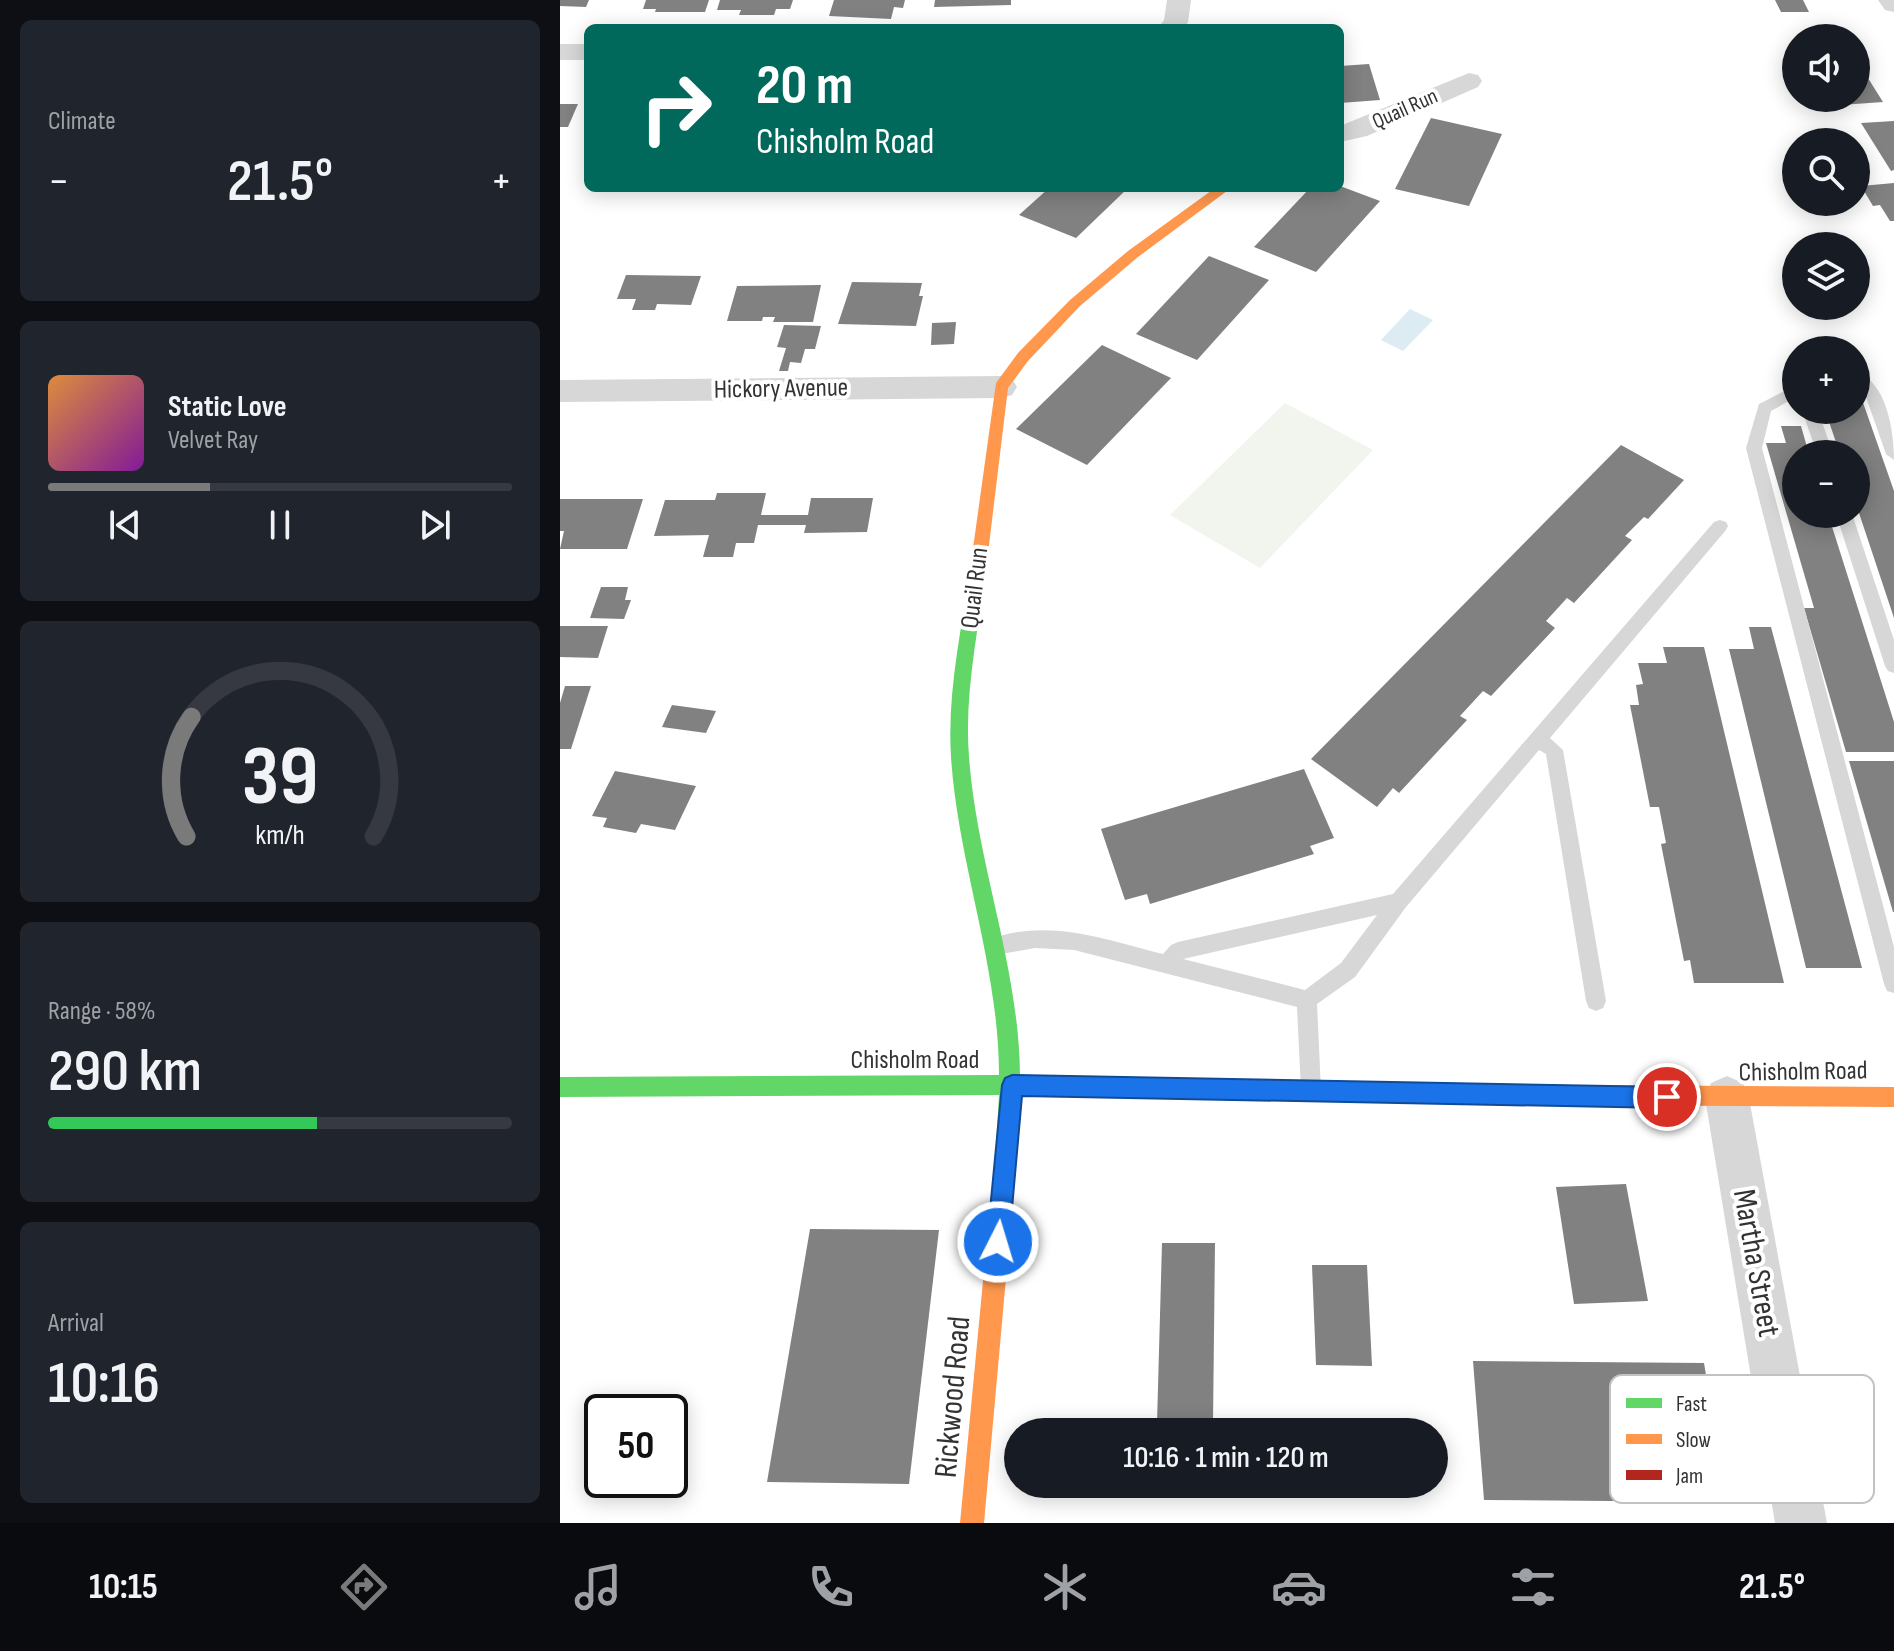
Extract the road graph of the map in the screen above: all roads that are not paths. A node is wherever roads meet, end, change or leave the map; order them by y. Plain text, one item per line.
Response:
1 (1179, 0) edge
2 (1174, 24) edge
3 (560, 52) edge
4 (584, 52) edge
5 (1469, 81) dead end
6 (1344, 133) edge
7 (1219, 192) edge
8 (1001, 387) junction
9 (560, 391) edge
10 (1870, 392) edge
11 (1782, 398) edge
12 (1894, 454) edge
13 (1720, 526) dead end
14 (1849, 528) edge
15 (1894, 666) edge
16 (1537, 739) junction
17 (1399, 901) junction
18 (996, 946) junction
19 (1167, 965) junction
20 (1894, 984) edge
21 (1307, 1000) junction
22 (1596, 1001) dead end
23 (1012, 1085) junction
24 (560, 1087) edge
25 (1311, 1092) junction
26 (1894, 1097) edge
27 (1727, 1098) junction
28 (1775, 1375) edge
29 (1798, 1503) edge
30 (972, 1523) edge
31 (1801, 1523) edge

1 - 2 street
3 - 4 street
5 - 6 street, Quail Run
7 - 8 main road, Quail Run
8 - 9 street, Hickory Avenue
8 - 18 main road, Quail Run
10 - 12 lane
11 - 20 lane
13 - 16 lane
14 - 15 lane
16 - 17 lane
16 - 22 lane
17 - 19 lane
17 - 21 lane
18 - 19 lane
18 - 23 main road, Quail Run
19 - 21 lane
21 - 25 lane
23 - 24 main road, Chisholm Road
23 - 25 main road, Chisholm Road
23 - 30 main road, Rickwood Road
25 - 27 main road, Chisholm Road
26 - 27 main road, Chisholm Road
27 - 28 street, Martha Street
29 - 31 street, Martha Street

